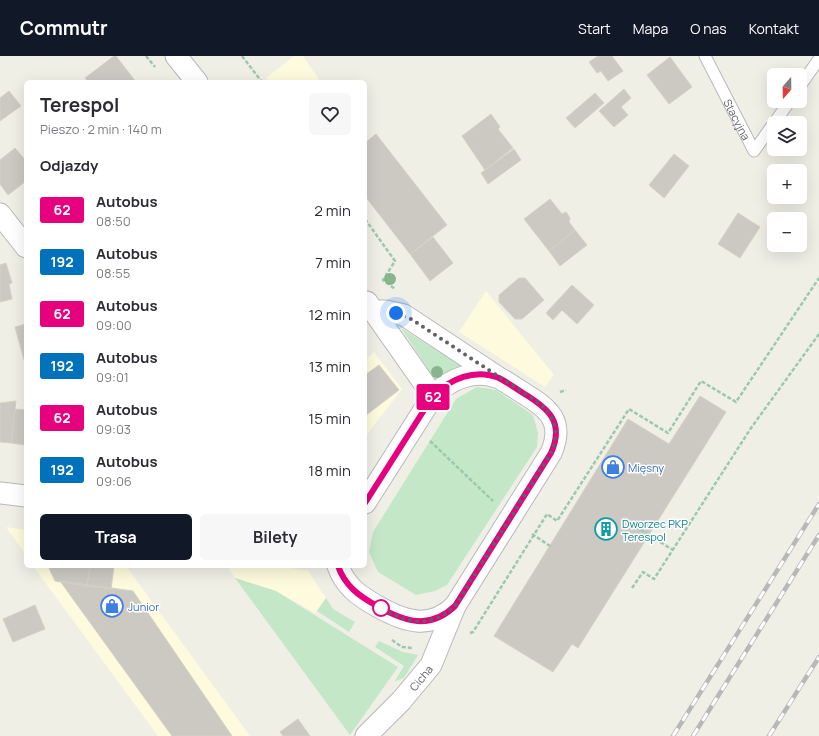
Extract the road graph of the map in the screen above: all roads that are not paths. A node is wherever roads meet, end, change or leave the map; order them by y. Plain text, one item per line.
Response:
1 (176, 56) edge
2 (705, 56) edge
3 (819, 59) edge
4 (807, 76) edge
5 (194, 80) edge
6 (767, 133) edge
7 (0, 214) edge
8 (24, 244) edge
9 (369, 306) edge
10 (500, 378) junction
11 (433, 396) junction
12 (0, 493) edge
13 (24, 496) edge
14 (367, 500) edge
15 (339, 568) edge
16 (455, 606) junction
17 (366, 736) edge

1 - 5 street
2 - 6 lane, Stacyjna
3 - 4 lane
7 - 8 street
9 - 10 street
9 - 11 street
10 - 11 street
10 - 16 street
11 - 14 street
12 - 13 street
15 - 16 street
16 - 17 street, Cicha

